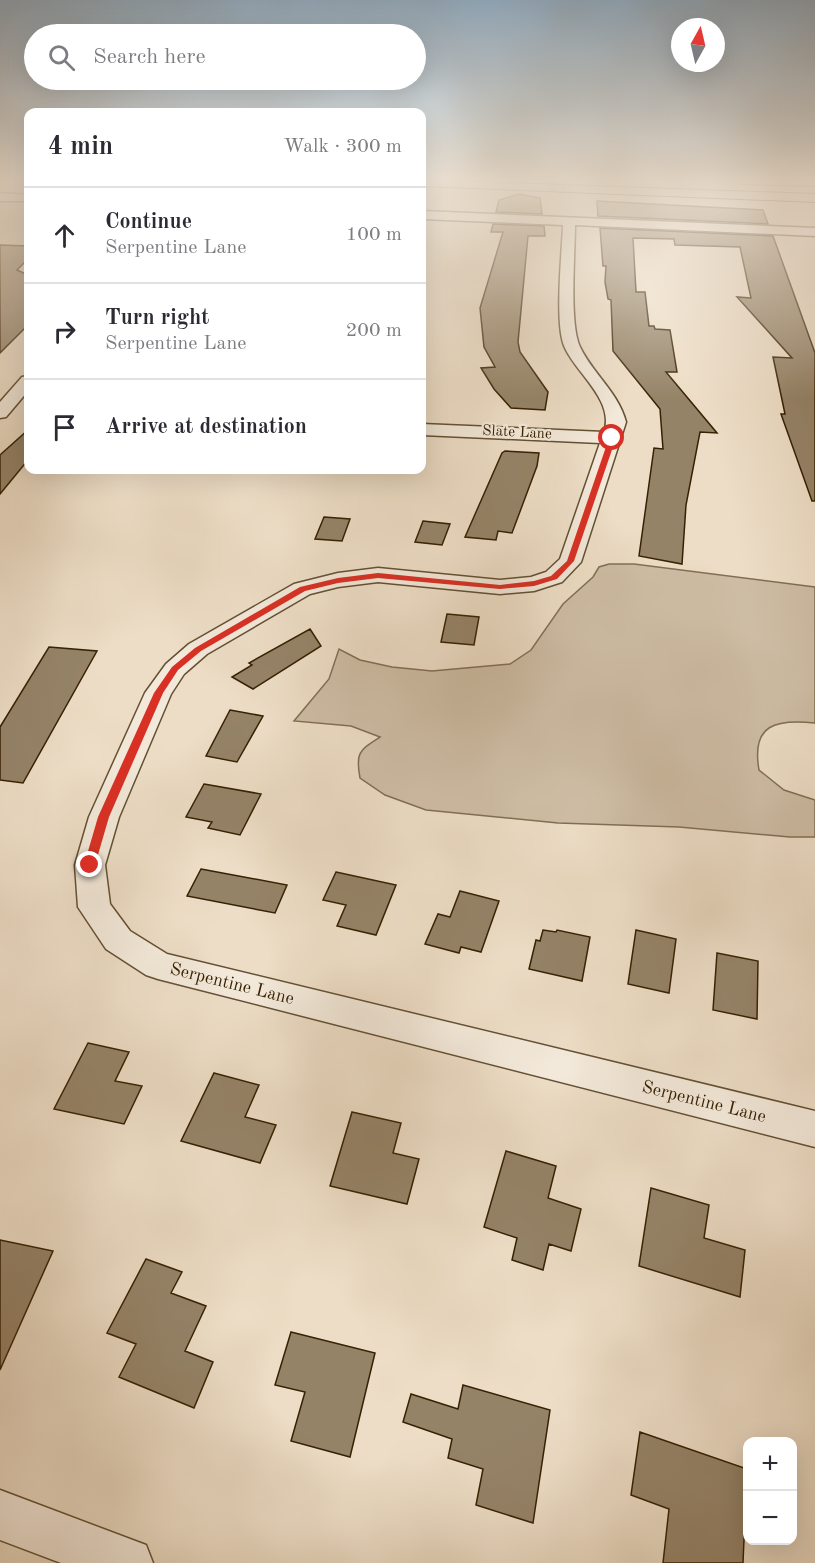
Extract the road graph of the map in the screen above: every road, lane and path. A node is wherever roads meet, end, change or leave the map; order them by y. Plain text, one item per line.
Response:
1 (569, 253) edge
2 (24, 385) edge
3 (24, 409) edge
4 (2, 410) edge
5 (426, 429) edge
6 (612, 438) junction
7 (815, 1129) edge
8 (0, 1515) edge
9 (128, 1563) edge

1 - 6 street, Serpentine Lane
2 - 4 street
3 - 4 street
5 - 6 street, Slate Lane
6 - 7 street, Serpentine Lane
8 - 9 street

